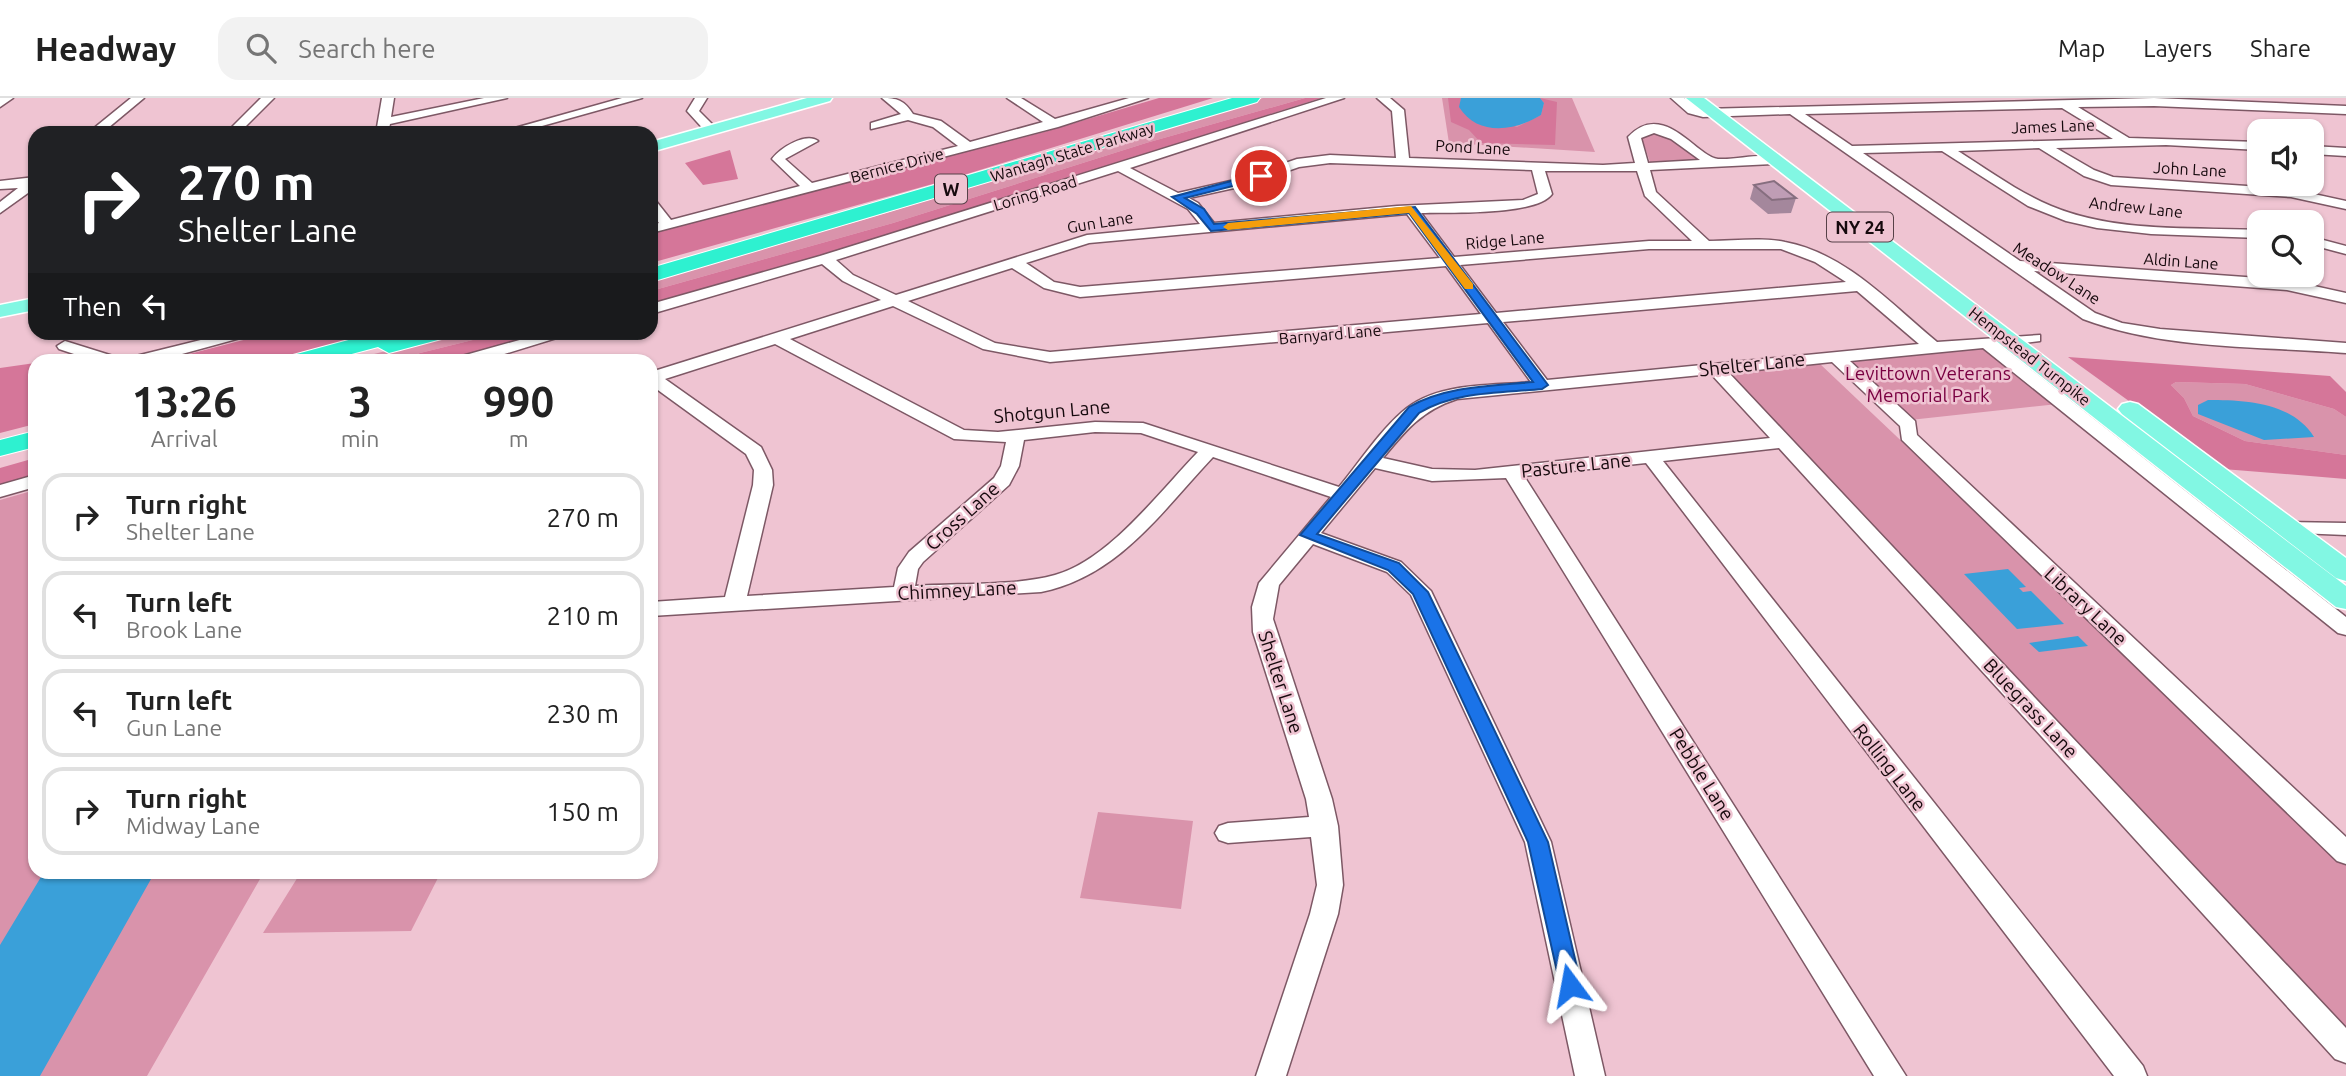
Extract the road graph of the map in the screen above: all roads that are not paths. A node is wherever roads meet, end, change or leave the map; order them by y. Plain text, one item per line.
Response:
1 (7, 98) edge
2 (138, 98) edge
3 (268, 98) edge
4 (388, 98) edge
5 (636, 98) edge
6 (701, 98) edge
7 (888, 98) edge
8 (1013, 98) edge
9 (1142, 98) edge
10 (1230, 98) edge
11 (1251, 98) edge
12 (1338, 98) edge
13 (1383, 98) edge
14 (1677, 98) edge
15 (1694, 98) edge
16 (2205, 98) edge
17 (2296, 98) edge
18 (494, 99) edge
19 (819, 99) edge
20 (2117, 100) edge
21 (0, 103) edge
22 (2064, 104) junction
23 (1714, 105) edge
24 (2218, 105) junction
25 (1736, 108) edge
26 (2318, 109) junction
27 (2346, 110) edge
28 (1793, 111) junction
29 (908, 116) junction
30 (1054, 124) junction
31 (2346, 124) edge
32 (103, 126) edge
33 (239, 126) edge
34 (383, 126) edge
35 (387, 126) edge
36 (530, 126) edge
37 (875, 126) dead end
38 (711, 130) junction
39 (813, 141) dead end
40 (2126, 142) junction
41 (2040, 144) junction
42 (658, 145) edge
43 (2247, 146) edge
44 (968, 147) junction
45 (1944, 147) junction
46 (1847, 150) junction
47 (2324, 151) edge
48 (2346, 152) edge
49 (1773, 160) junction
50 (1404, 161) junction
51 (1712, 164) junction
52 (1119, 167) junction
53 (1538, 168) junction
54 (1641, 168) junction
55 (28, 183) edge
56 (0, 185) edge
57 (28, 187) edge
58 (810, 188) junction
59 (1177, 197) junction
60 (2346, 205) edge
61 (0, 209) edge
62 (1411, 209) junction
63 (658, 213) edge
64 (668, 225) junction
65 (658, 227) edge
66 (1211, 228) junction
67 (2247, 233) edge
68 (2324, 244) edge
69 (1705, 245) junction
70 (2346, 250) edge
71 (825, 259) junction
72 (1014, 262) junction
73 (1451, 262) junction
74 (658, 265) edge
75 (2012, 265) junction
76 (658, 273) edge
77 (1857, 286) junction
78 (2346, 298) edge
79 (895, 301) junction
80 (28, 305) edge
81 (658, 307) edge
82 (0, 311) edge
83 (1493, 319) junction
84 (778, 339) junction
85 (2022, 339) junction
86 (222, 340) edge
87 (378, 340) edge
88 (410, 340) edge
89 (539, 340) edge
90 (1986, 342) junction
91 (65, 346) dead end
92 (1932, 347) junction
93 (2346, 348) edge
94 (89, 354) edge
95 (166, 354) edge
96 (325, 354) edge
97 (357, 354) edge
98 (489, 354) edge
99 (1835, 356) junction
100 (2043, 366) junction
101 (1715, 368) junction
102 (658, 376) edge
103 (658, 382) edge
104 (1542, 385) junction
105 (28, 432) edge
106 (1016, 435) junction
107 (0, 439) edge
108 (28, 441) edge
109 (1784, 442) junction
110 (0, 448) edge
111 (1211, 449) junction
112 (1650, 456) junction
113 (2131, 457) junction
114 (1370, 461) junction
115 (1512, 472) junction
116 (28, 483) edge
117 (0, 491) edge
118 (1342, 494) junction
119 (2346, 529) edge
120 (2269, 531) junction
121 (1308, 535) junction
122 (2346, 572) edge
123 (903, 594) junction
124 (2346, 600) edge
125 (733, 604) junction
126 (658, 609) edge
127 (2346, 616) edge
128 (2346, 628) edge
129 (1325, 826) junction
130 (1228, 833) dead end
131 (2346, 853) edge
132 (2346, 1049) edge
133 (1271, 1076) edge
134 (1590, 1076) edge
135 (1891, 1076) edge
136 (2132, 1076) edge

1 - 21 street
2 - 32 street
3 - 33 street
4 - 34 street
5 - 36 street
6 - 38 street
7 - 29 street
8 - 30 street
9 - 30 street, Bernice Drive
10 - 74 highway, Wantagh State Parkway / W
11 - 76 highway, Wantagh State Parkway / W
12 - 52 street, Loring Road
13 - 50 street
14 - 23 street, Hempstead Turnpike
15 - 23 main road, Hempstead Turnpike / NY 24
16 - 24 street
17 - 26 street
18 - 35 street
19 - 38 main road
20 - 22 street
20 - 24 street
22 - 28 street
22 - 40 street
23 - 25 main road, Hempstead Turnpike / NY 24
23 - 49 main road, Hempstead Turnpike / NY 24
24 - 26 street
25 - 28 street
25 - 85 main road, Hempstead Turnpike / NY 24
26 - 27 street
26 - 31 street
28 - 46 street, Meadow Lane
29 - 37 street
29 - 44 street
30 - 44 street, Bernice Drive
38 - 42 main road
39 - 58 street
40 - 41 street, James Lane
40 - 43 street, James Lane
41 - 45 street, James Lane
41 - 60 street, John Lane
44 - 58 street, Bernice Drive
45 - 46 street, James Lane
45 - 67 street, Andrew Lane
46 - 75 street, Meadow Lane
47 - 48 street
49 - 51 street, Pond Lane
49 - 85 main road, Hempstead Turnpike / NY 24
50 - 53 street, Pond Lane
50 - 59 street, Pond Lane
51 - 54 street, Pond Lane
51 - 54 street
52 - 59 street
52 - 71 street, Loring Road
53 - 54 street, Pond Lane
53 - 62 street, Gun Lane
54 - 69 street
55 - 56 street
57 - 61 street
58 - 64 street, Bernice Drive
59 - 66 street
62 - 66 street, Gun Lane
62 - 73 street
63 - 64 street
64 - 65 street, Bernice Drive
66 - 72 street, Gun Lane
68 - 70 street
69 - 73 street, Ridge Lane
69 - 77 street, Ridge Lane
71 - 79 street, Barnyard Lane
71 - 81 street, Loring Road
72 - 73 street, Ridge Lane
72 - 79 street, Gun Lane
73 - 83 street
75 - 78 street, Aldin Lane
75 - 93 street, Meadow Lane
77 - 83 street, Barnyard Lane
77 - 92 street, Ridge Lane
79 - 83 street, Barnyard Lane
79 - 84 street, Gun Lane
80 - 82 main road
83 - 104 street
84 - 102 street, Gun Lane
84 - 106 street, Shotgun Lane
85 - 90 street, Shelter Lane
85 - 100 main road, Hempstead Turnpike / NY 24
85 - 120 main road, Hempstead Turnpike / NY 24
86 - 95 street
87 - 96 highway
88 - 97 highway
89 - 98 street
90 - 92 street, Shelter Lane
90 - 113 street, Hempstead Turnpike
91 - 94 street
92 - 99 street, Shelter Lane
99 - 101 street, Shelter Lane
99 - 131 street, Library Lane
100 - 113 main road
100 - 120 main road, Hempstead Turnpike / NY 24
101 - 104 street, Shelter Lane
101 - 109 street, Bluegrass Lane
103 - 125 street
104 - 114 street, Shelter Lane
105 - 107 highway
106 - 111 street, Shotgun Lane
106 - 123 street, Cross Lane
108 - 110 highway
109 - 112 street, Pasture Lane
109 - 132 street, Bluegrass Lane
111 - 118 street, Shotgun Lane
111 - 123 street, Chimney Lane
112 - 115 street, Pasture Lane
112 - 136 street, Rolling Lane
113 - 128 street, Hempstead Turnpike
114 - 115 street, Pasture Lane
114 - 118 street, Shelter Lane
115 - 135 street, Pebble Lane
116 - 117 street
118 - 121 street, Shelter Lane
119 - 120 street
120 - 122 main road, Hempstead Turnpike / NY 24
120 - 124 main road, Hempstead Turnpike / NY 24
120 - 127 main road
121 - 129 street, Shelter Lane
121 - 134 street
123 - 125 street, Chimney Lane
125 - 126 street, Chimney Lane
129 - 130 street
129 - 133 street, Shelter Lane

